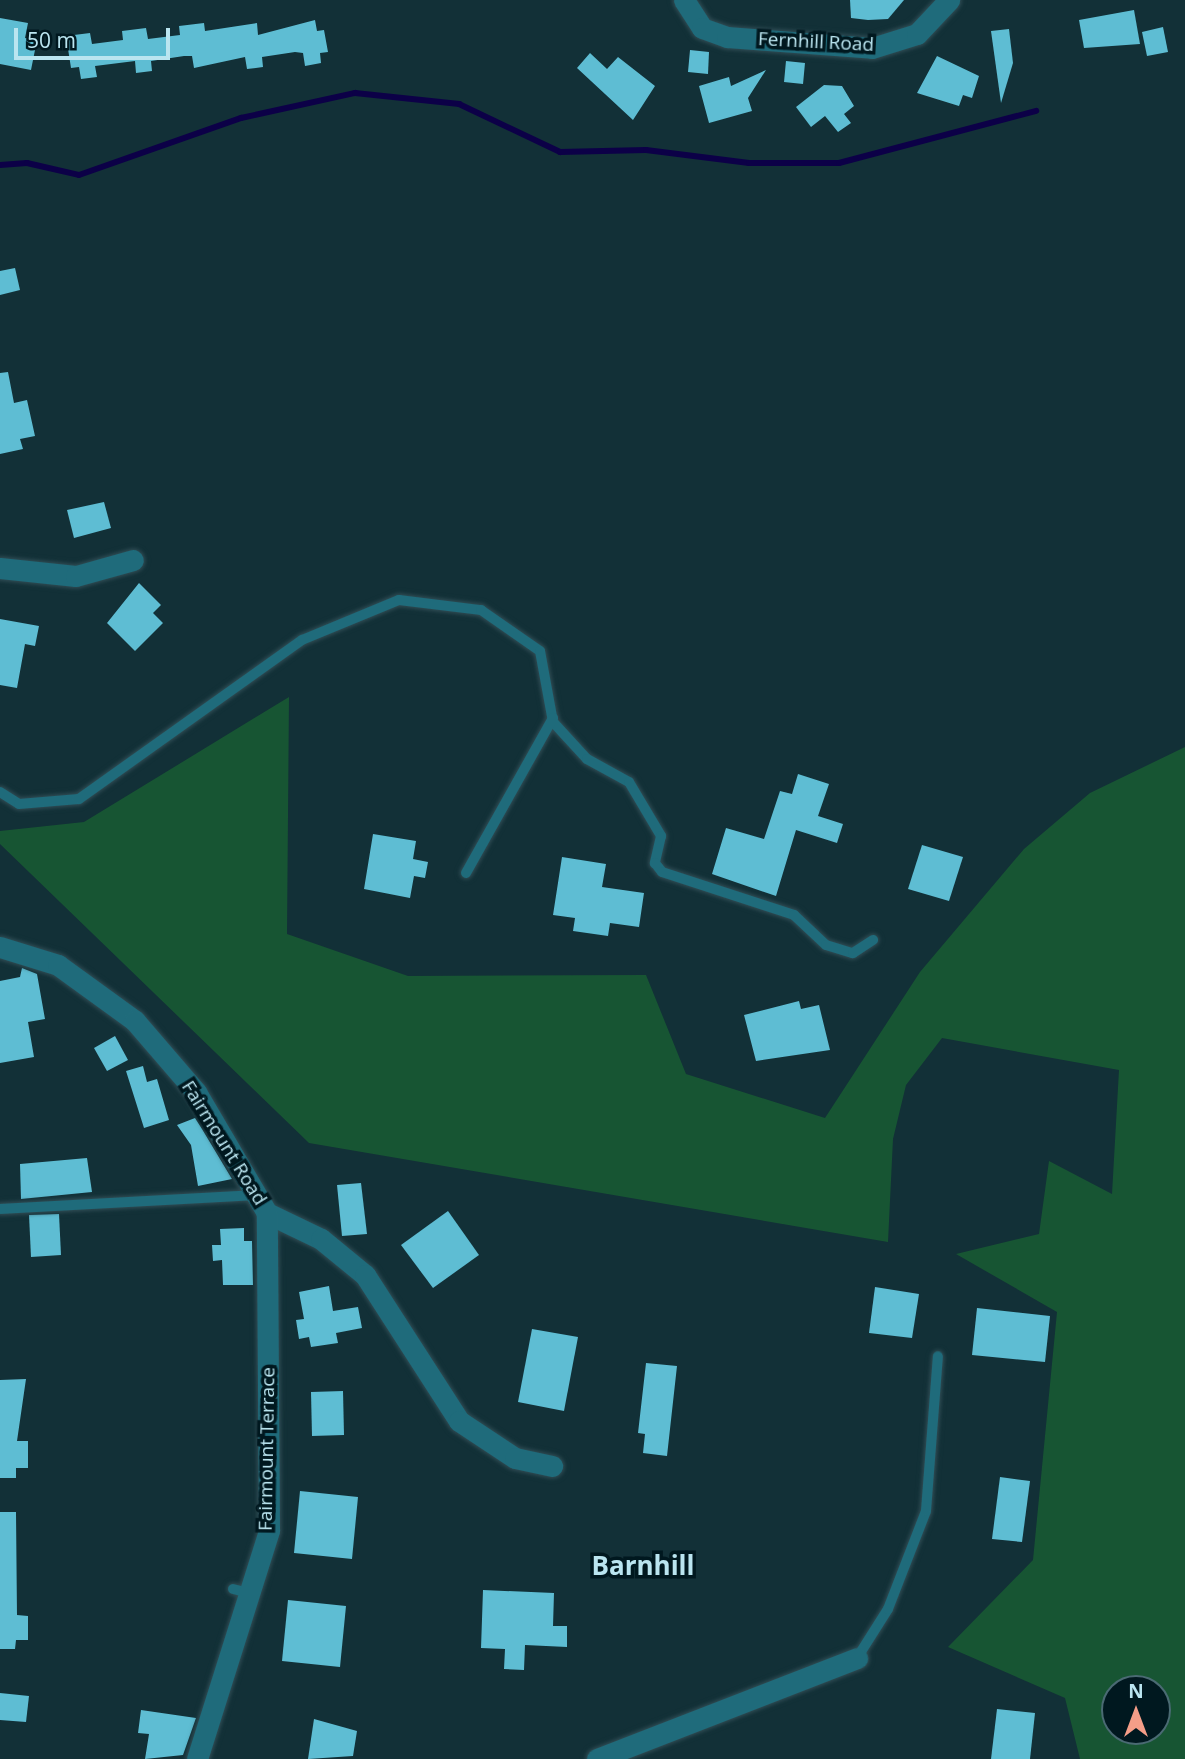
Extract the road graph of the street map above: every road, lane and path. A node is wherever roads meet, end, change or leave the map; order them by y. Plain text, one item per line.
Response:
1 (684, 0) edge
2 (949, 0) edge
3 (133, 560) dead end
4 (0, 568) edge
5 (552, 718) junction
6 (0, 792) edge
7 (466, 873) dead end
8 (873, 940) dead end
9 (0, 947) edge
10 (262, 1204) junction
11 (0, 1209) edge
12 (938, 1356) dead end
13 (552, 1466) dead end
14 (857, 1658) joint
15 (197, 1759) edge
16 (597, 1759) edge

1 - 2 street, Fernhill Road
3 - 4 street
5 - 6 lane
5 - 7 lane
5 - 8 lane
9 - 10 street, Fairmount Road
10 - 11 lane
10 - 13 street, Fairmount Road
10 - 15 street, Fairmount Terrace
12 - 14 lane
14 - 16 street

